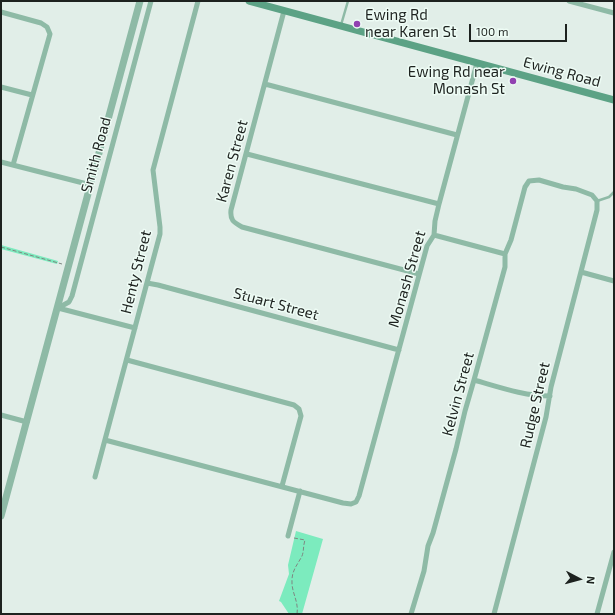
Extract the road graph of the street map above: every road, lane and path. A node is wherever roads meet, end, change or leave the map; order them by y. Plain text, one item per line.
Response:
1 (140, 1) edge
2 (151, 1) edge
3 (198, 1) edge
4 (249, 1) edge
5 (348, 1) edge
6 (569, 1) edge
7 (284, 11) junction
8 (1, 12) edge
9 (614, 13) edge
10 (341, 26) junction
11 (477, 63) junction
12 (265, 84) junction
13 (1, 87) edge
14 (32, 95) junction
15 (614, 100) edge
16 (457, 136) junction
17 (247, 154) junction
18 (1, 162) edge
19 (14, 165) junction
20 (91, 185) junction
21 (614, 192) edge
22 (597, 201) junction
23 (439, 204) junction
24 (434, 235) junction
25 (1, 247) edge
26 (505, 254) junction
27 (62, 264) dead end
28 (581, 272) junction
29 (419, 274) junction
30 (614, 281) edge
31 (147, 283) junction
32 (58, 308) junction
33 (134, 328) junction
34 (399, 350) junction
35 (127, 360) junction
36 (474, 380) junction
37 (550, 396) junction
38 (1, 415) edge
39 (27, 422) junction
40 (105, 440) junction
41 (95, 477) dead end
42 (282, 486) junction
43 (300, 491) junction
44 (1, 516) edge
45 (288, 536) joint
46 (614, 552) edge
47 (297, 614) edge
48 (411, 614) edge
49 (494, 614) edge
50 (597, 614) edge

1 - 20 street, Smith Road
2 - 32 street, Smith Road
3 - 31 street, Henty Street
4 - 7 main road, Ewing Road
5 - 10 lane
6 - 9 street
7 - 10 main road, Ewing Road
7 - 12 street, Karen Street
8 - 14 street
10 - 11 main road, Ewing Road
11 - 15 main road, Ewing Road
11 - 16 street, Monash Street
12 - 16 street
12 - 17 street, Karen Street
13 - 14 street
14 - 19 street
16 - 23 street, Monash Street
17 - 23 street
17 - 29 street, Karen Street
18 - 19 street
19 - 20 street
20 - 32 street, Smith Road
21 - 22 lane
22 - 26 street, Kelvin Street
22 - 28 street, Rudge Street
23 - 24 street, Monash Street
24 - 26 street
24 - 29 street, Monash Street
25 - 27 path
26 - 36 street, Kelvin Street
28 - 30 street
28 - 37 street, Rudge Street
29 - 34 street, Monash Street
31 - 33 street, Henty Street
31 - 34 street, Stuart Street
32 - 33 street
32 - 39 street, Smith Road
33 - 35 street, Henty Street
34 - 43 street, Monash Street
35 - 40 street, Henty Street
35 - 42 street
36 - 37 street
36 - 48 street, Kelvin Street
37 - 49 street, Rudge Street
38 - 39 street
39 - 44 street, Smith Road
40 - 41 street, Henty Street
40 - 42 street
42 - 43 street
43 - 45 street
45 - 47 path
46 - 50 street

